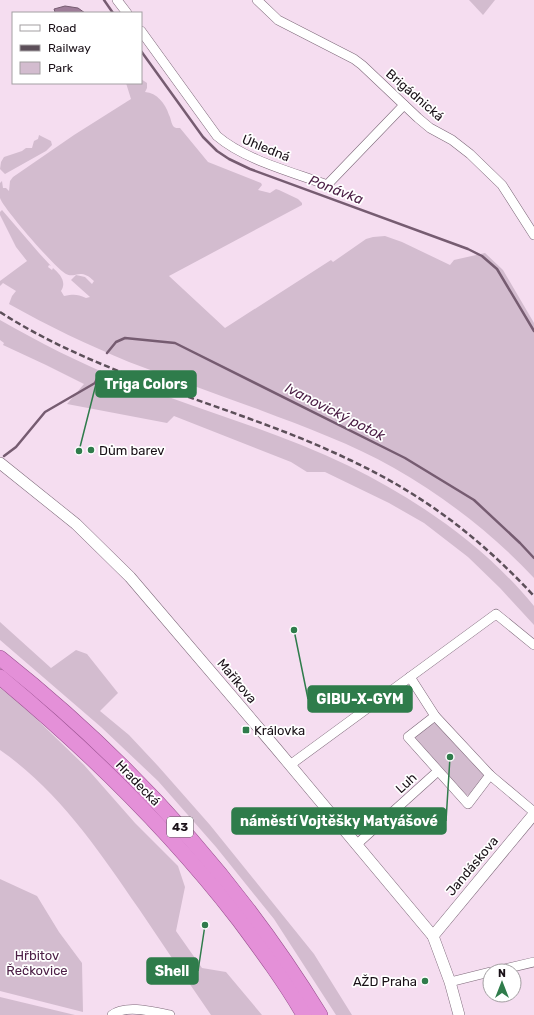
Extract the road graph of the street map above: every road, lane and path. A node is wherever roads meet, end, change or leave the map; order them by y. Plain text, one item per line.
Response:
1 (117, 0) edge
2 (256, 0) edge
3 (126, 12) edge
4 (142, 32) edge
5 (404, 105) junction
6 (534, 235) edge
7 (0, 463) edge
8 (534, 645) edge
9 (3, 667) edge
10 (410, 677) junction
11 (435, 716) junction
12 (290, 765) junction
13 (438, 771) junction
14 (490, 775) junction
15 (534, 813) edge
16 (356, 845) junction
17 (433, 936) junction
18 (534, 962) edge
19 (522, 965) edge
20 (482, 974) edge
21 (450, 982) junction
22 (303, 1012) edge
23 (112, 1015) edge
24 (170, 1015) edge
25 (320, 1015) edge
26 (459, 1015) edge

1 - 3 street
2 - 5 street, Brigádnická
4 - 5 street, Úhledná
5 - 6 street, Brigádnická
7 - 12 street, Maříkova
8 - 10 street
9 - 22 highway, 43
9 - 25 highway, Hradecká / 43
10 - 11 street
10 - 12 street
11 - 13 street
11 - 14 street
12 - 16 street, Maříkova
13 - 14 street
13 - 16 street, Luh
14 - 15 street
15 - 17 street, Jandáskova
16 - 17 street, Maříkova
17 - 21 street, Maříkova
18 - 19 street
20 - 21 street
21 - 26 street, Maříkova
23 - 24 street

